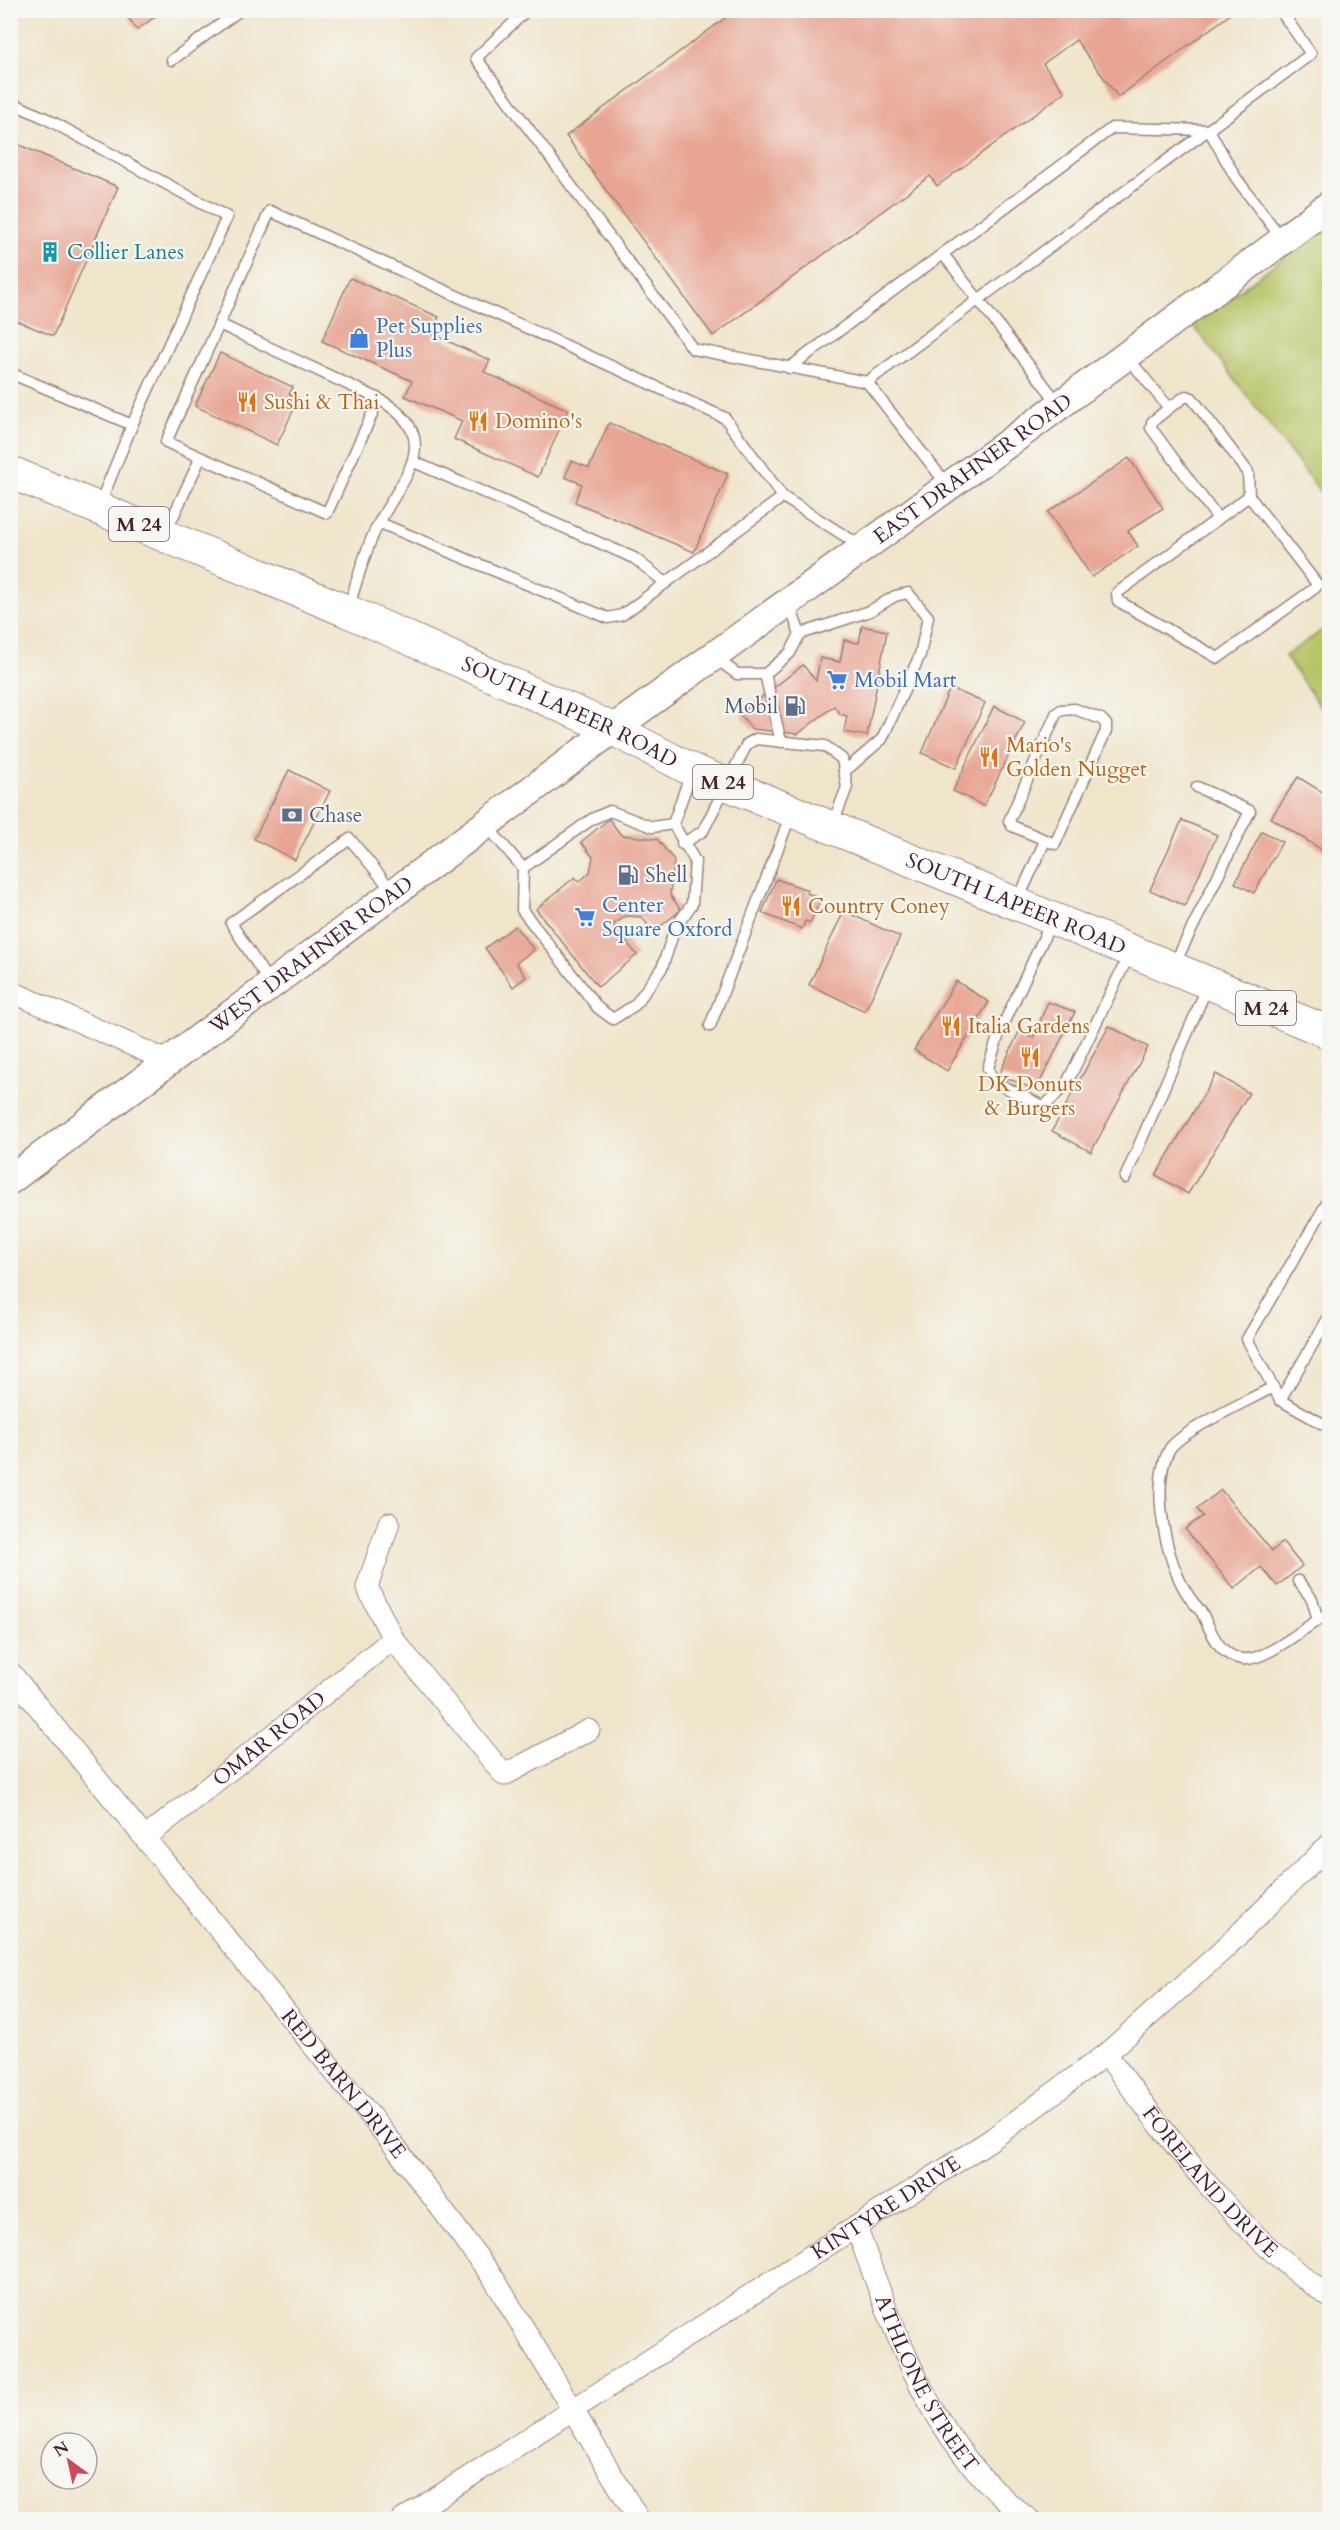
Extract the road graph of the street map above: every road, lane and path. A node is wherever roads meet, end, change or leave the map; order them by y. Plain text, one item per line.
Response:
1 (240, 10) edge
2 (527, 10) edge
3 (1280, 10) edge
4 (172, 60) dead end
5 (10, 102) edge
6 (1209, 130) junction
7 (1329, 205) edge
8 (1283, 239) junction
9 (943, 254) junction
10 (980, 299) junction
11 (219, 324) junction
12 (1126, 355) junction
13 (789, 368) junction
14 (10, 372) edge
15 (867, 382) junction
16 (379, 399) junction
17 (1060, 405) junction
18 (1169, 408) junction
19 (132, 425) junction
20 (200, 459) junction
21 (414, 462) junction
22 (10, 472) edge
23 (948, 487) junction
24 (1249, 496) junction
25 (783, 497) junction
26 (98, 508) junction
27 (1218, 519) junction
28 (380, 523) junction
29 (165, 534) junction
30 (864, 548) junction
31 (666, 583) junction
32 (788, 603) junction
33 (347, 611) junction
34 (800, 634) junction
35 (714, 657) junction
36 (765, 674) junction
37 (613, 729) junction
38 (781, 742) junction
39 (692, 770) junction
40 (844, 772) junction
41 (729, 785) junction
42 (1197, 787) dead end
43 (792, 811) junction
44 (486, 824) junction
45 (673, 824) junction
46 (832, 828) junction
47 (1045, 841) junction
48 (682, 844) junction
49 (523, 868) junction
50 (394, 893) junction
51 (1016, 904) junction
52 (1052, 920) junction
53 (1130, 952) junction
54 (1172, 970) junction
55 (1208, 984) junction
56 (272, 986) junction
57 (10, 991) edge
58 (710, 1026) dead end
59 (1329, 1033) edge
60 (170, 1062) junction
61 (1125, 1178) dead end
62 (10, 1180) edge
63 (1329, 1198) edge
64 (1329, 1315) edge
65 (1273, 1387) junction
66 (1280, 1400) junction
67 (1329, 1428) edge
68 (389, 1523) dead end
69 (1298, 1581) dead end
70 (1329, 1613) edge
71 (1318, 1620) junction
72 (393, 1639) junction
73 (10, 1672) edge
74 (589, 1730) dead end
75 (146, 1838) junction
76 (1329, 1844) edge
77 (1106, 2054) junction
78 (856, 2227) junction
79 (1329, 2297) edge
80 (573, 2409) junction
81 (402, 2520) edge
82 (639, 2520) edge
83 (1030, 2520) edge

1 - 4 lane
2 - 13 lane
3 - 6 lane
5 - 19 lane
6 - 8 lane
6 - 9 lane
6 - 10 lane
7 - 8 street, EAST DRAHNER ROAD
8 - 12 street, EAST DRAHNER ROAD
9 - 10 lane
9 - 13 lane
10 - 15 lane
10 - 17 lane
11 - 16 lane
11 - 20 lane
11 - 25 lane
12 - 17 street, EAST DRAHNER ROAD
12 - 18 lane
13 - 15 lane
14 - 19 lane
15 - 23 lane
16 - 20 lane
16 - 21 lane
17 - 23 street, EAST DRAHNER ROAD
18 - 24 lane
18 - 27 lane
19 - 26 lane
20 - 29 lane
21 - 28 lane
21 - 31 lane
22 - 26 main road, SOUTH LAPEER ROAD / M 24
23 - 30 street, EAST DRAHNER ROAD
24 - 27 lane
24 - 27 lane
25 - 30 lane
25 - 31 lane
26 - 29 main road, SOUTH LAPEER ROAD / M 24
28 - 31 lane
28 - 33 lane
29 - 33 main road, SOUTH LAPEER ROAD / M 24
30 - 32 street, EAST DRAHNER ROAD
32 - 34 lane
32 - 35 street, EAST DRAHNER ROAD
33 - 37 main road, SOUTH LAPEER ROAD / M 24
34 - 36 lane
34 - 40 lane
35 - 36 lane
35 - 37 street, EAST DRAHNER ROAD
36 - 38 lane
37 - 39 main road, SOUTH LAPEER ROAD / M 24
37 - 44 street, WEST DRAHNER ROAD
38 - 40 lane
38 - 41 lane
39 - 41 main road, SOUTH LAPEER ROAD / M 24
39 - 45 lane
40 - 46 lane
41 - 43 main road, SOUTH LAPEER ROAD / M 24
41 - 48 lane
42 - 54 lane
43 - 46 main road, SOUTH LAPEER ROAD / M 24
43 - 58 lane
44 - 49 lane
44 - 50 street, WEST DRAHNER ROAD
45 - 48 lane
45 - 49 lane
46 - 51 main road, SOUTH LAPEER ROAD / M 24
47 - 47 lane
47 - 51 lane
48 - 49 lane
50 - 56 street, WEST DRAHNER ROAD
50 - 56 lane
51 - 52 main road, SOUTH LAPEER ROAD / M 24
52 - 53 main road, SOUTH LAPEER ROAD / M 24
52 - 53 lane
53 - 54 main road, SOUTH LAPEER ROAD / M 24
54 - 55 main road, SOUTH LAPEER ROAD / M 24
55 - 59 main road, SOUTH LAPEER ROAD / M 24
55 - 61 lane
56 - 60 street, WEST DRAHNER ROAD
57 - 60 street
60 - 62 street, WEST DRAHNER ROAD
63 - 65 lane
64 - 66 lane
65 - 66 lane
65 - 71 lane
66 - 67 lane
68 - 72 street
69 - 71 lane
70 - 71 lane
72 - 74 street
72 - 75 street, OMAR ROAD
73 - 75 street, RED BARN DRIVE
75 - 80 street, RED BARN DRIVE
76 - 77 street, KINTYRE DRIVE
77 - 78 street, KINTYRE DRIVE
77 - 79 street, FORELAND DRIVE
78 - 80 street, KINTYRE DRIVE
78 - 83 street, ATHLONE STREET
80 - 81 street, KINTYRE DRIVE
80 - 82 street, RED BARN DRIVE

